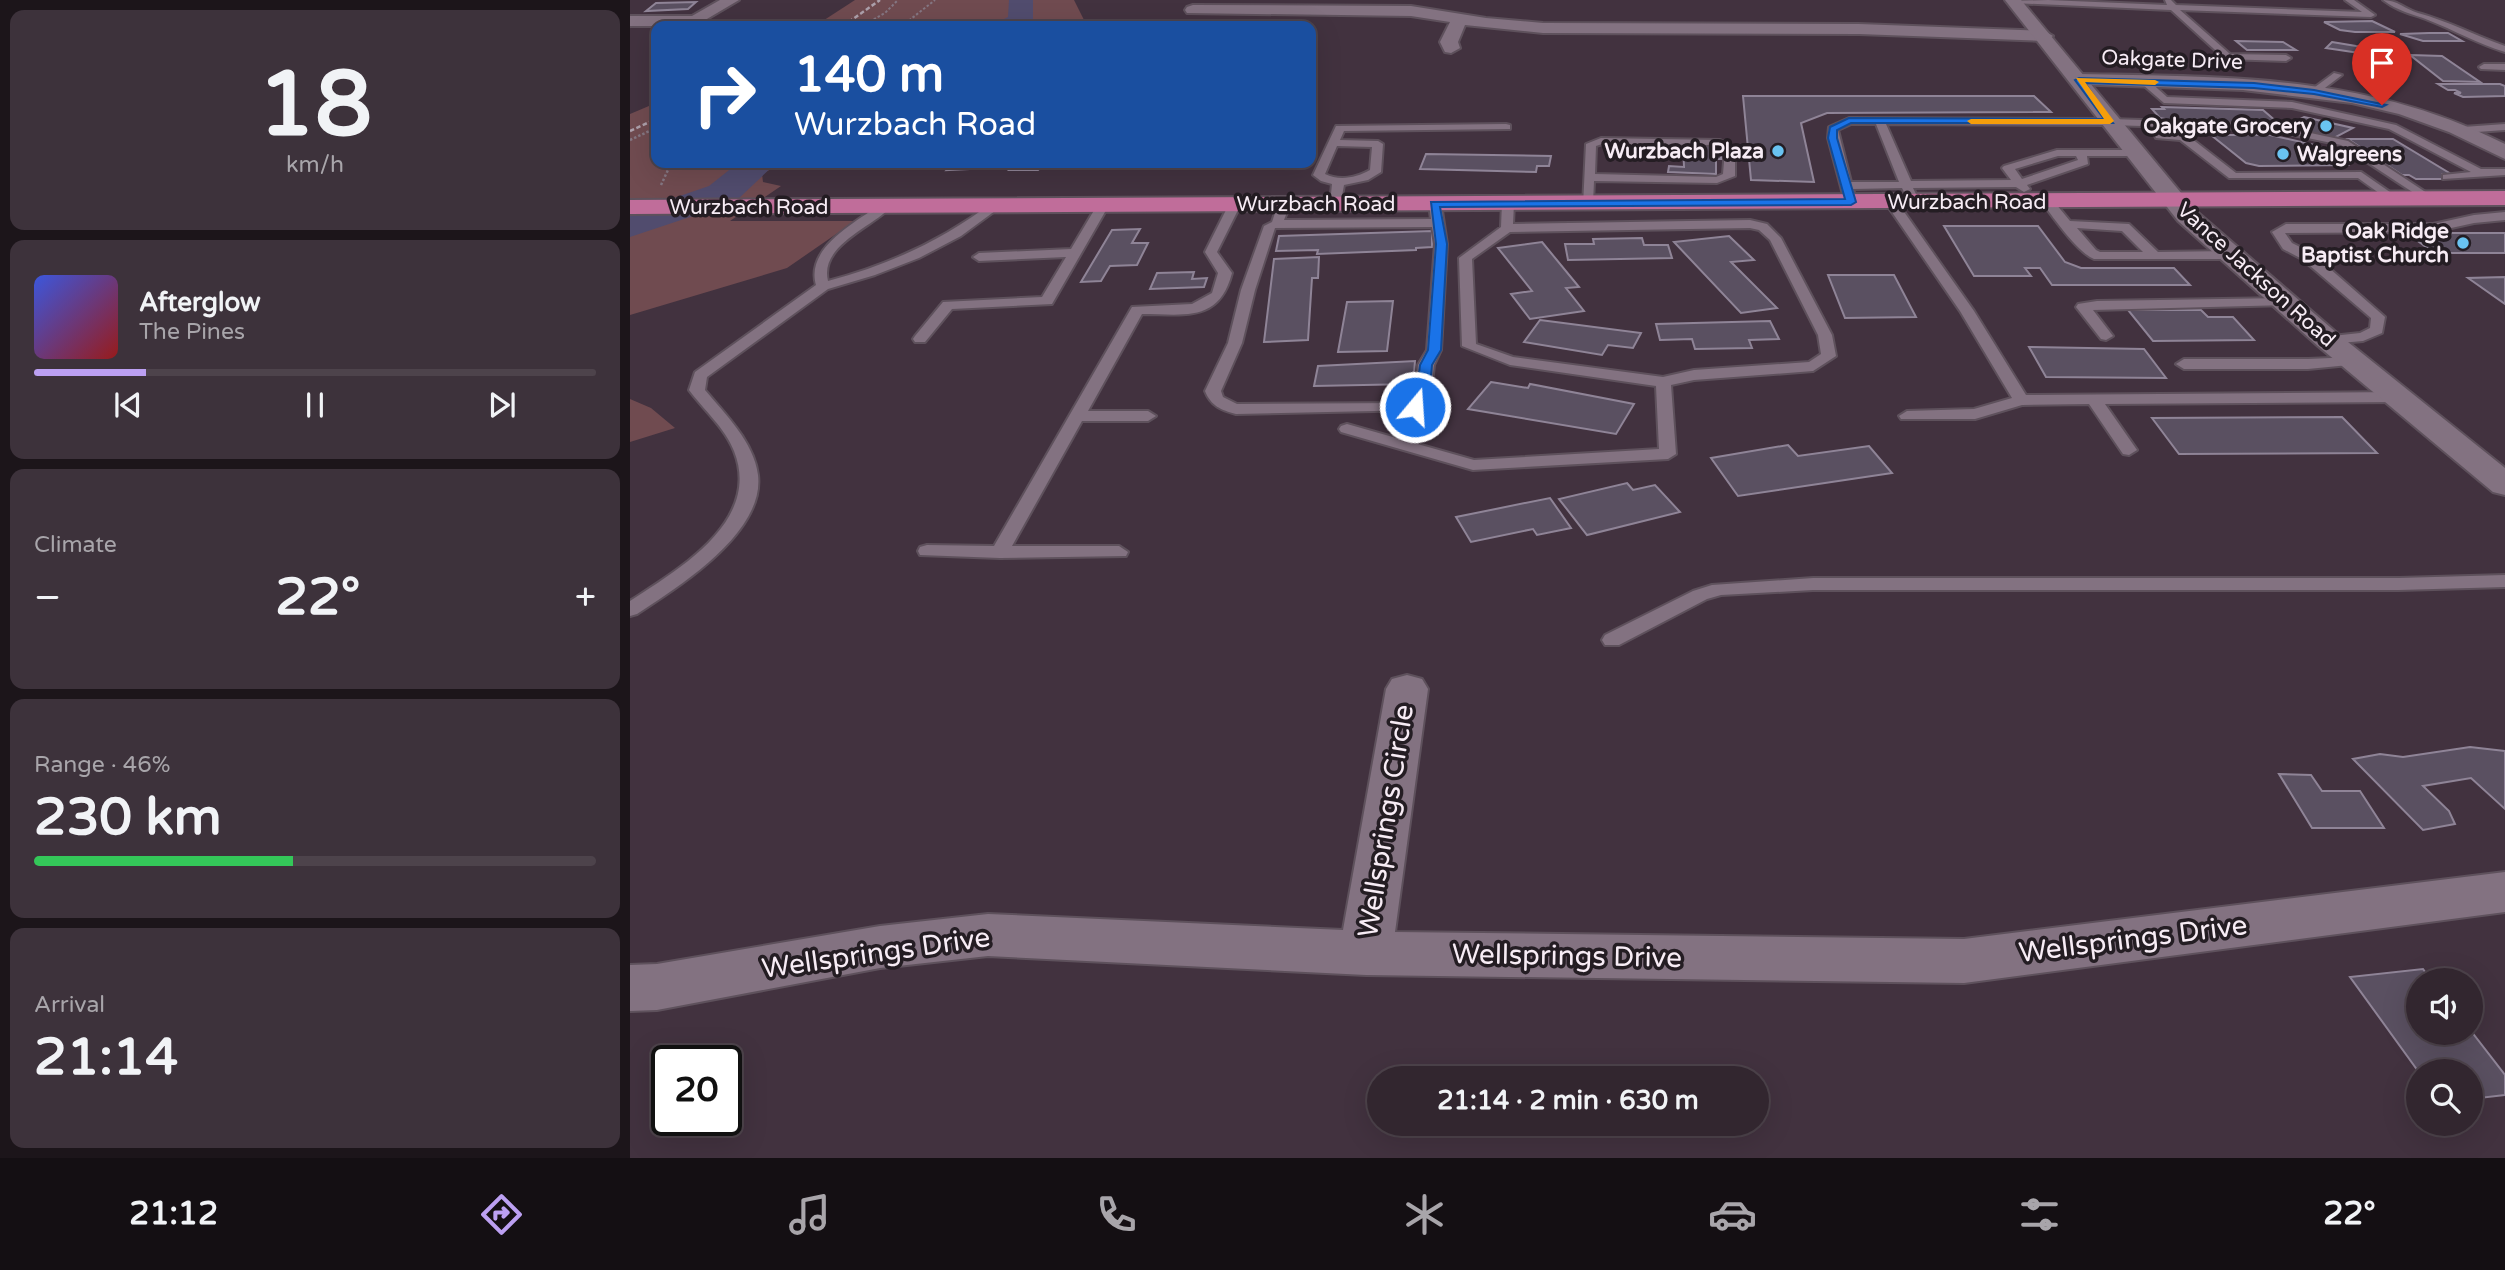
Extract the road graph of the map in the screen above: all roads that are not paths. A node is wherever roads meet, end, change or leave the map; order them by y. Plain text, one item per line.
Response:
1 (731, 0) edge
2 (2013, 0) edge
3 (2348, 0) edge
4 (2387, 0) edge
5 (2170, 3) edge
6 (1187, 5) edge
7 (2371, 15) junction
8 (2382, 15) dead end
9 (2394, 16) dead end
10 (2427, 16) junction
11 (1460, 18) junction
12 (630, 21) edge
13 (1203, 21) edge
14 (1686, 29) junction
15 (1899, 30) junction
16 (2044, 36) junction
17 (1451, 48) dead end
18 (1691, 49) dead end
19 (2505, 49) edge
20 (1911, 50) dead end
21 (2286, 58) dead end
22 (2484, 67) dead end
23 (2505, 67) edge
24 (2337, 75) dead end
25 (2079, 80) junction
26 (2303, 96) junction
27 (2428, 117) junction
28 (1880, 121) junction
29 (1506, 127) dead end
30 (2392, 127) junction
31 (2505, 127) edge
32 (2116, 128) junction
33 (2463, 130) junction
34 (2183, 137) junction
35 (1333, 143) junction
36 (2505, 152) edge
37 (2080, 153) junction
38 (2136, 153) junction
39 (2359, 170) junction
40 (2479, 172) junction
41 (2505, 173) edge
42 (1589, 177) junction
43 (2412, 177) dead end
44 (2447, 177) dead end
45 (2395, 188) junction
46 (1337, 193) junction
47 (1849, 194) junction
48 (2033, 195) junction
49 (1904, 197) junction
50 (2173, 201) junction
51 (1587, 203) junction
52 (1235, 204) junction
53 (1508, 204) junction
54 (997, 205) junction
55 (1103, 205) junction
56 (2503, 205) edge
57 (887, 206) junction
58 (630, 207) edge
59 (1436, 213) junction
60 (1671, 213) junction
61 (1281, 214) junction
62 (2066, 224) junction
63 (1507, 228) junction
64 (1075, 253) junction
65 (2155, 256) junction
66 (2231, 256) junction
67 (979, 257) dead end
68 (823, 286) junction
69 (2284, 302) junction
70 (2106, 336) dead end
71 (920, 339) dead end
72 (2328, 340) junction
73 (2354, 361) junction
74 (2184, 364) dead end
75 (1663, 382) junction
76 (2399, 397) junction
77 (2021, 400) junction
78 (2094, 400) junction
79 (1077, 416) junction
80 (1148, 416) dead end
81 (1907, 416) dead end
82 (1347, 429) dead end
83 (2129, 450) dead end
84 (2505, 485) edge
85 (927, 551) dead end
86 (1000, 552) junction
87 (1119, 552) dead end
88 (2505, 581) edge
89 (630, 610) edge
90 (1612, 640) dead end
91 (1407, 689) dead end
92 (2505, 892) edge
93 (1366, 954) junction
94 (630, 988) edge

1 - 12 street
2 - 5 lane
2 - 16 street, Vance Jackson Road
3 - 7 lane
4 - 10 lane
5 - 7 lane
5 - 21 lane
6 - 11 street
6 - 13 street
7 - 8 lane
9 - 10 lane
10 - 19 lane
11 - 14 street
11 - 17 street
14 - 15 street
14 - 18 street
15 - 16 street
15 - 20 street
16 - 25 street, Vance Jackson Road
22 - 23 lane
24 - 26 lane
25 - 26 street, Oakgate Drive
25 - 32 street, Vance Jackson Road
26 - 27 street, Oakgate Drive
26 - 30 lane
27 - 30 lane
27 - 33 street, Oakgate Drive
28 - 32 lane
28 - 47 lane
28 - 49 lane
29 - 35 lane
30 - 40 lane
31 - 33 lane
32 - 34 lane
32 - 38 street, Vance Jackson Road
32 - 45 lane
33 - 36 street, Oakgate Drive
34 - 39 lane
34 - 39 lane
35 - 46 lane
35 - 46 lane
37 - 38 lane
37 - 48 lane
37 - 48 lane
38 - 50 street, Vance Jackson Road
39 - 45 lane
40 - 41 lane
40 - 44 lane
42 - 42 lane
42 - 51 lane
43 - 45 lane
45 - 50 main road, Wurzbach Road
45 - 56 main road, Wurzbach Road
46 - 59 main road, Wurzbach Road
46 - 61 main road, Wurzbach Road
47 - 49 main road, Wurzbach Road
47 - 60 main road, Wurzbach Road
48 - 49 main road, Wurzbach Road
48 - 50 main road, Wurzbach Road
48 - 62 lane
49 - 77 lane
50 - 66 street, Vance Jackson Road
51 - 53 main road, Wurzbach Road
51 - 60 main road, Wurzbach Road
52 - 55 main road, Wurzbach Road
52 - 61 main road, Wurzbach Road
52 - 79 lane
53 - 59 main road, Wurzbach Road
53 - 63 lane
54 - 55 main road, Wurzbach Road
54 - 57 main road, Wurzbach Road
54 - 68 lane
55 - 64 lane
56 - 72 lane
57 - 58 main road, Wurzbach Road
57 - 68 lane
59 - 61 lane
59 - 61 lane
60 - 63 lane
60 - 75 lane
62 - 65 lane
62 - 65 lane
63 - 75 lane
64 - 67 lane
64 - 71 lane
65 - 66 lane
66 - 69 street, Vance Jackson Road
68 - 89 lane
69 - 70 lane
69 - 72 street, Vance Jackson Road
72 - 73 street, Vance Jackson Road
73 - 74 lane
73 - 76 street, Vance Jackson Road
75 - 82 lane
76 - 78 lane
76 - 84 street, Vance Jackson Road
77 - 78 lane
77 - 81 lane
78 - 83 lane
79 - 80 lane
79 - 86 lane
85 - 86 lane
86 - 87 lane
88 - 90 lane
91 - 93 street, Wellsprings Circle
92 - 93 street, Wellsprings Drive
93 - 94 street, Wellsprings Drive

